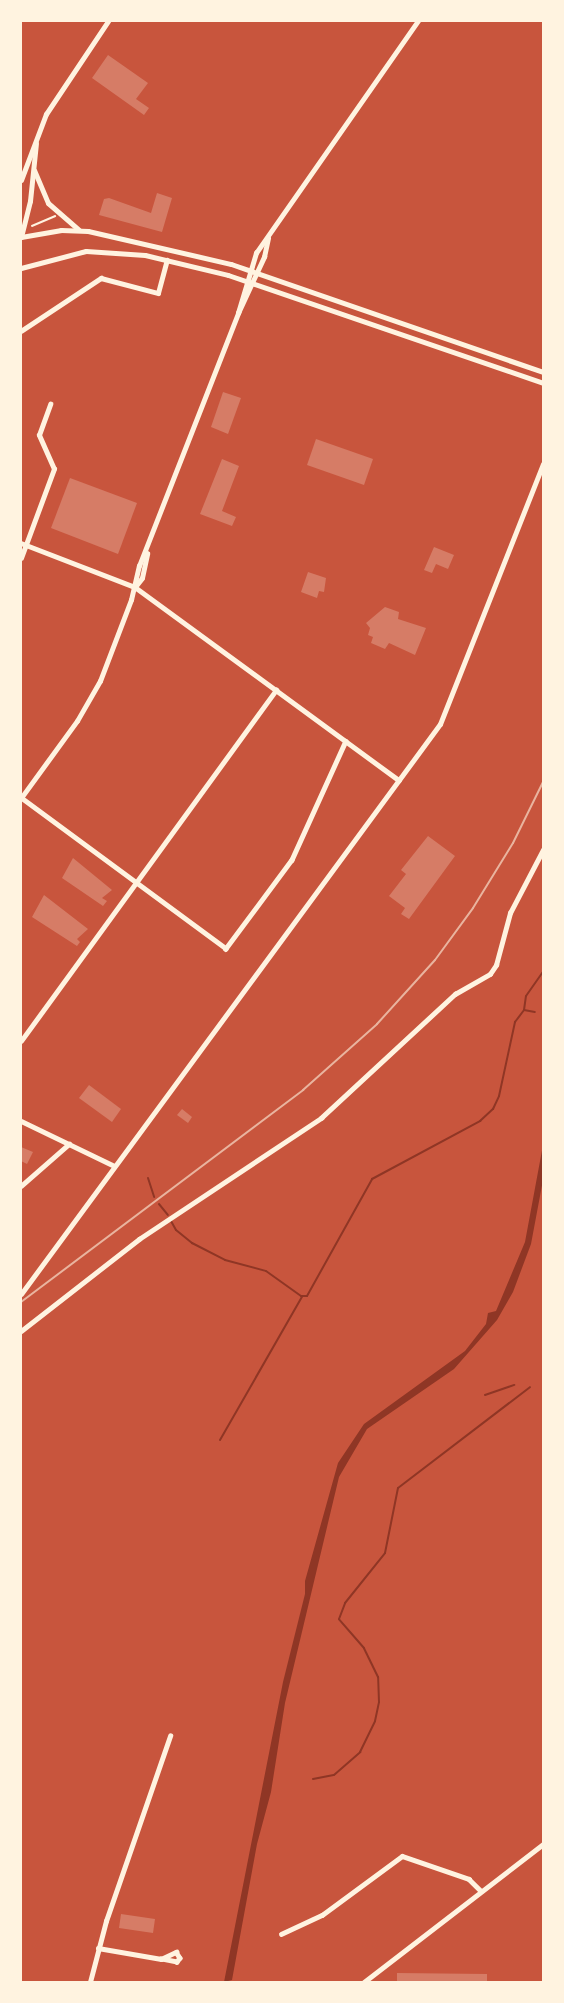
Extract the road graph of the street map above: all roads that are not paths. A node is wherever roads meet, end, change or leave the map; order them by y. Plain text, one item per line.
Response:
1 (108, 21) edge
2 (418, 21) edge
3 (37, 136) junction
4 (34, 168) junction
5 (21, 180) edge
6 (80, 230) junction
7 (269, 235) junction
8 (21, 237) edge
9 (167, 260) junction
10 (21, 268) edge
11 (249, 270) junction
12 (258, 273) junction
13 (245, 281) junction
14 (253, 284) junction
15 (238, 313) junction
16 (21, 331) edge
17 (543, 372) edge
18 (543, 383) edge
19 (50, 404) dead end
20 (543, 464) edge
21 (23, 544) edge
22 (21, 558) edge
23 (135, 587) junction
24 (276, 690) junction
25 (346, 741) junction
26 (399, 780) junction
27 (21, 798) edge
28 (543, 850) edge
29 (136, 882) junction
30 (21, 1041) edge
31 (21, 1121) edge
32 (69, 1144) junction
33 (114, 1166) junction
34 (21, 1186) edge
35 (21, 1294) edge
36 (21, 1331) edge
37 (170, 1736) dead end
38 (543, 1844) edge
39 (481, 1891) junction
40 (281, 1934) dead end
41 (98, 1948) junction
42 (161, 1959) dead end
43 (90, 1982) edge
44 (364, 1982) edge

1 - 3 street
2 - 7 street
3 - 4 street
3 - 5 street
4 - 6 street
4 - 8 street
6 - 8 street
6 - 11 street
7 - 11 street
7 - 12 street
9 - 10 street
9 - 13 street
9 - 16 street
11 - 12 street
11 - 13 street
12 - 14 street
12 - 17 street
13 - 14 street
13 - 15 street
14 - 15 street
14 - 18 street
15 - 23 street
19 - 21 street
20 - 26 street
21 - 22 street
21 - 23 street
23 - 24 street
23 - 27 street
24 - 25 street
24 - 29 street
25 - 26 street
25 - 29 street
26 - 33 street
27 - 29 street
28 - 36 street
29 - 30 street
31 - 32 street
32 - 33 street
32 - 34 street
33 - 35 street
37 - 41 street
38 - 39 street
39 - 40 street
39 - 44 street
41 - 42 street
41 - 43 street

